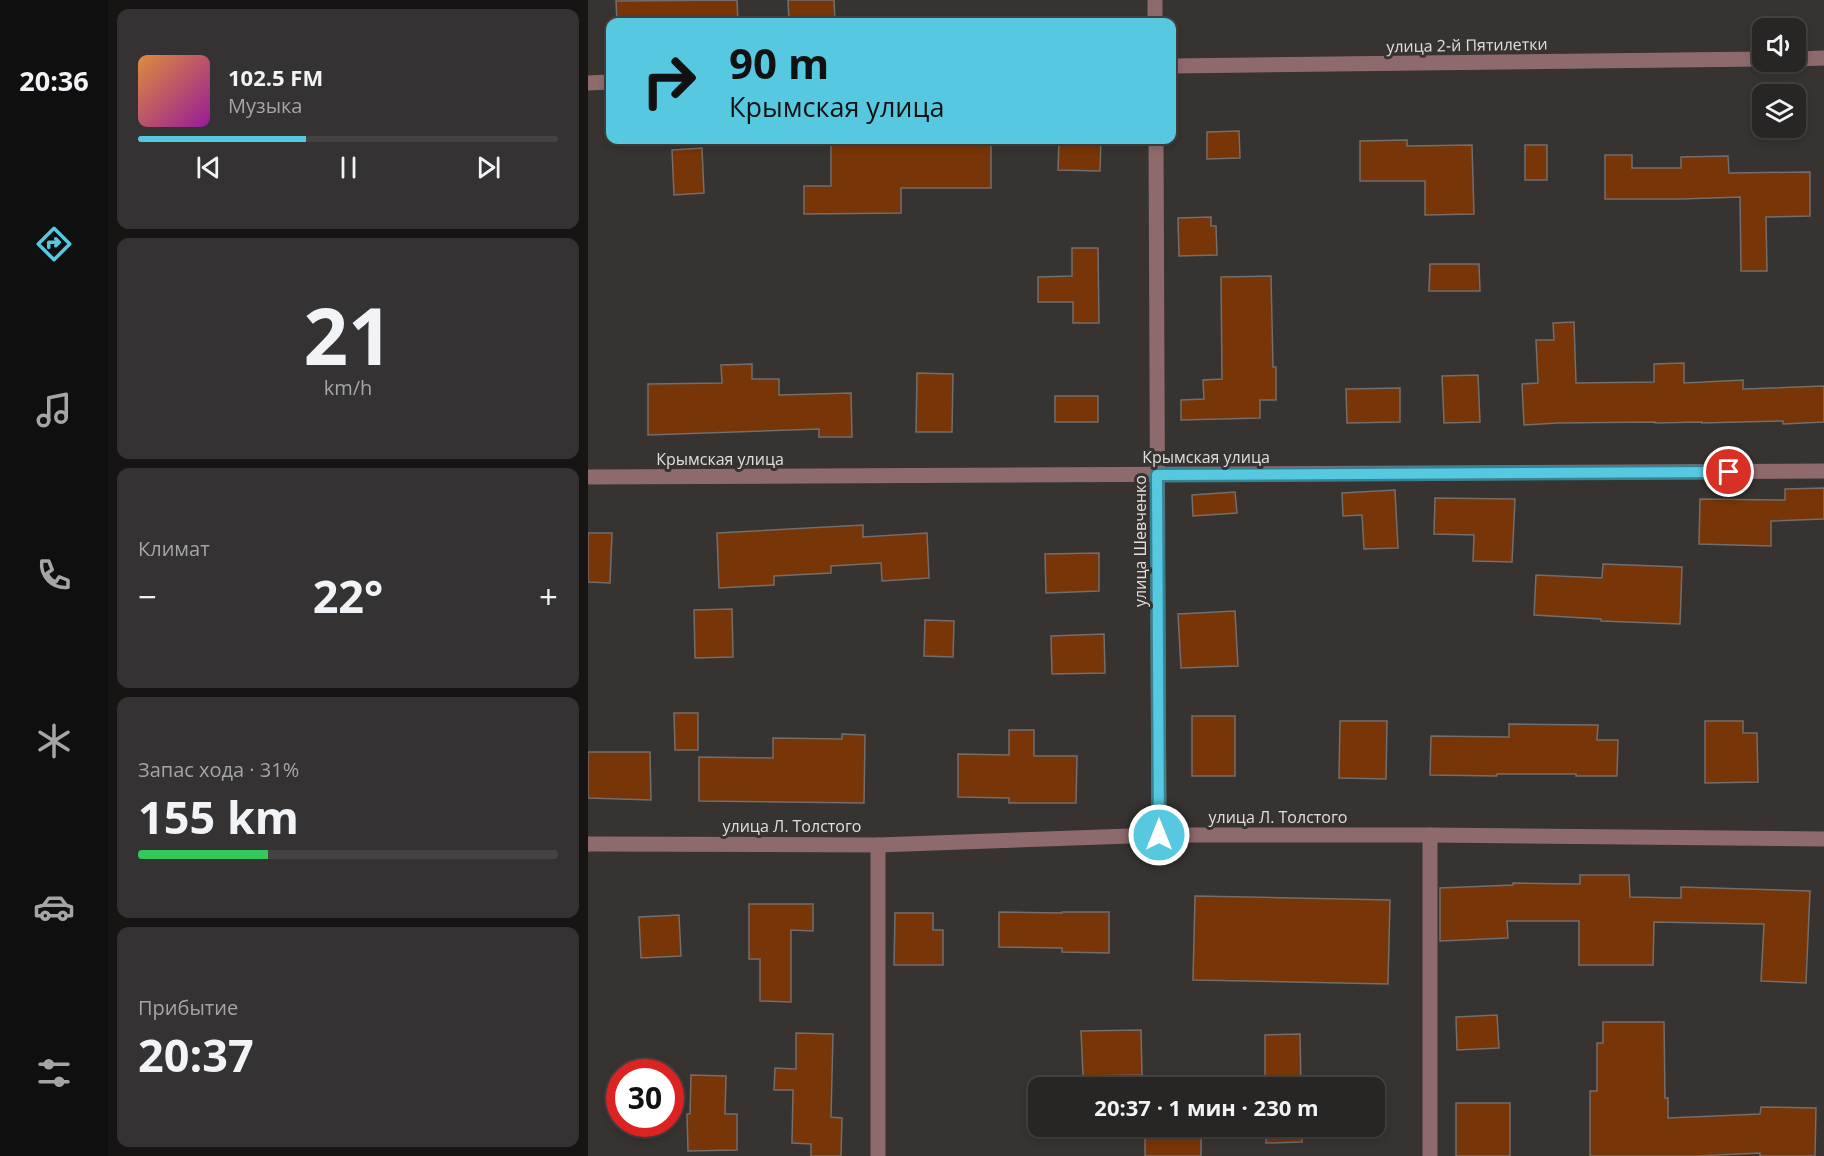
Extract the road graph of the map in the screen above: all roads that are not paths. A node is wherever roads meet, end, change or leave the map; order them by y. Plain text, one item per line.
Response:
1 (1155, 0) edge
2 (1155, 18) edge
3 (1824, 58) edge
4 (1752, 59) edge
5 (1806, 59) edge
6 (1176, 66) edge
7 (606, 82) edge
8 (588, 83) edge
9 (1156, 144) edge
10 (1824, 471) edge
11 (1157, 475) junction
12 (588, 477) edge
13 (1159, 835) junction
14 (1430, 835) junction
15 (1824, 839) edge
16 (588, 844) edge
17 (878, 845) junction
18 (878, 1156) edge
19 (1430, 1156) edge

1 - 2 street
3 - 5 street
4 - 6 street, улица 2-й Пятилетки
7 - 8 street
9 - 11 street, улица Шевченко
10 - 11 street, Крымская улица
11 - 12 street, Крымская улица
11 - 13 street, улица Шевченко
13 - 14 street, улица Л. Толстого
13 - 17 street, улица Л. Толстого
14 - 15 street, улица Л. Толстого
14 - 19 street
16 - 17 street, улица Л. Толстого
17 - 18 street

